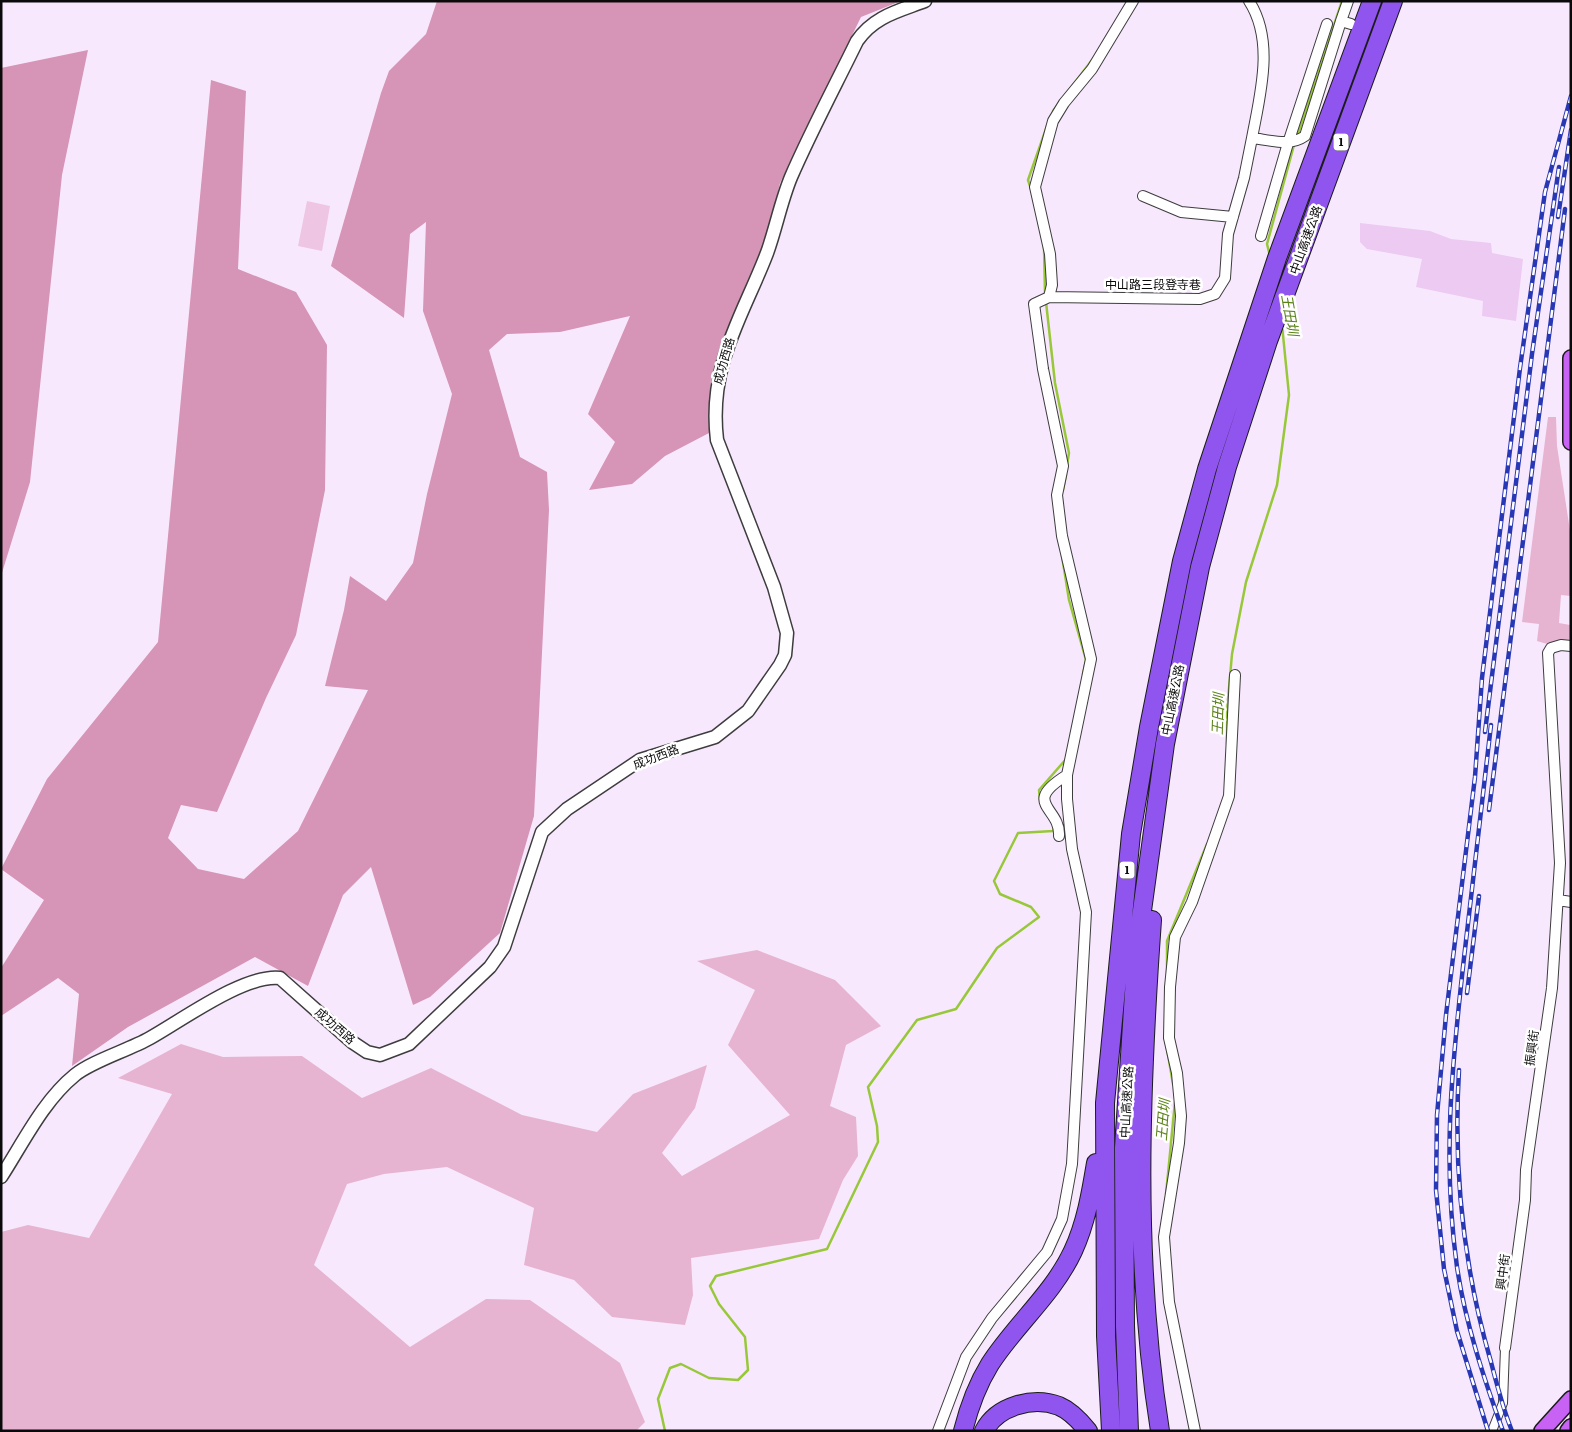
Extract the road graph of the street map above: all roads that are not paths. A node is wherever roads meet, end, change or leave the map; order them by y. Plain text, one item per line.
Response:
1 (925, 1) edge
2 (1134, 1) edge
3 (1249, 1) edge
4 (1348, 1) edge
5 (1372, 1) edge
6 (1393, 1) edge
7 (1327, 24) dead end
8 (1252, 138) junction
9 (1288, 143) junction
10 (1143, 196) dead end
11 (1233, 217) junction
12 (1262, 236) dead end
13 (1046, 298) junction
14 (1571, 358) edge
15 (1571, 442) edge
16 (1571, 646) edge
17 (1235, 675) dead end
18 (1068, 774) junction
19 (1058, 836) dead end
20 (1147, 868) junction
21 (1558, 900) junction
22 (1571, 902) edge
23 (1105, 1103) junction
24 (1142, 1168) junction
25 (1, 1177) edge
26 (1525, 1200) joint
27 (1505, 1348) joint
28 (1571, 1399) edge
29 (1571, 1427) edge
30 (938, 1431) edge
31 (963, 1431) edge
32 (984, 1431) edge
33 (1088, 1431) edge
34 (1111, 1431) edge
35 (1129, 1431) edge
36 (1160, 1431) edge
37 (1171, 1431) edge
38 (1195, 1431) edge
39 (1492, 1431) edge
40 (1542, 1431) edge
41 (1568, 1431) edge

1 - 25 street, 成功西路
2 - 13 street
3 - 8 street, 中山路三段登寺巷
4 - 9 street
5 - 23 highway, 中山高速公路 / 1
6 - 20 highway, 中山高速公路 / 1
7 - 9 street
8 - 9 street
8 - 11 street, 中山路三段登寺巷
9 - 12 street
10 - 11 street
11 - 13 street, 中山路三段登寺巷
13 - 18 street
14 - 15 main road
16 - 21 street, 振興街
17 - 38 street
18 - 19 street
18 - 30 street
20 - 24 highway
20 - 35 highway, 中山高速公路 / 1
21 - 22 street
21 - 26 street, 振興街
23 - 31 highway
23 - 34 highway, 中山高速公路 / 1
24 - 36 highway
24 - 37 highway
26 - 27 street, 興中街
27 - 39 street
28 - 40 main road
29 - 41 main road
32 - 33 highway

